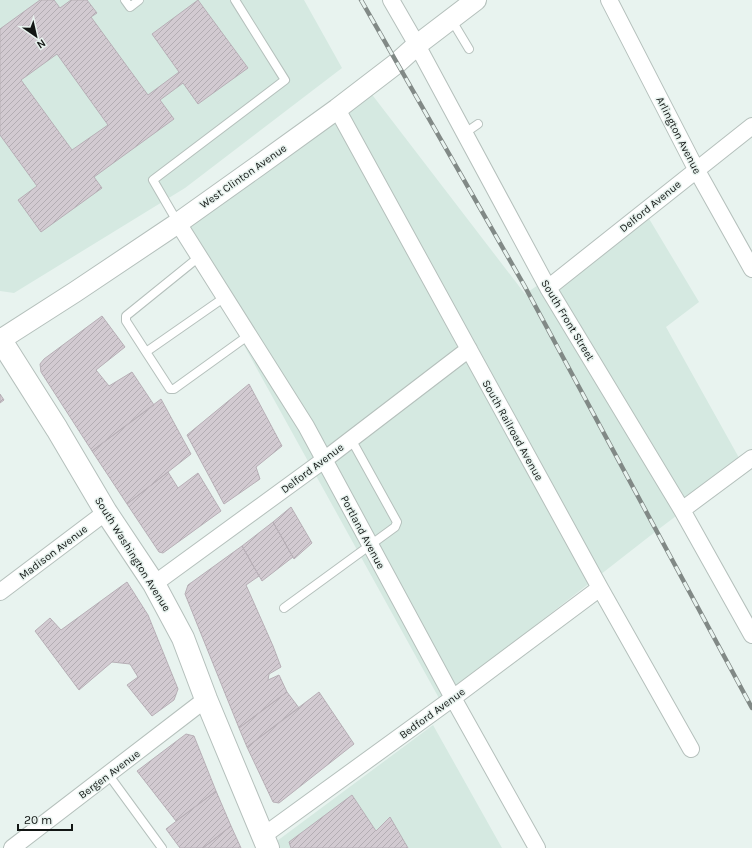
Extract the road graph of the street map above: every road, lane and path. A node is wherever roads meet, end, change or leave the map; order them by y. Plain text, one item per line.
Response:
1 (125, 0) edge
2 (139, 0) edge
3 (235, 0) edge
4 (391, 0) edge
5 (476, 0) edge
6 (609, 0) edge
7 (451, 19) junction
8 (417, 45) junction
9 (468, 49) dead end
10 (337, 109) junction
11 (478, 124) dead end
12 (752, 126) edge
13 (465, 133) junction
14 (696, 169) junction
15 (178, 223) junction
16 (200, 257) junction
17 (752, 269) edge
18 (548, 288) junction
19 (225, 297) junction
20 (249, 335) junction
21 (0, 340) edge
22 (469, 349) junction
23 (146, 352) junction
24 (351, 439) junction
25 (752, 458) edge
26 (324, 460) junction
27 (682, 510) junction
28 (106, 512) junction
29 (370, 545) junction
30 (154, 584) junction
31 (600, 588) junction
32 (0, 592) edge
33 (284, 608) dead end
34 (752, 635) edge
35 (453, 698) junction
36 (206, 699) junction
37 (691, 749) dead end
38 (108, 774) junction
39 (265, 842) edge
40 (12, 848) edge
41 (162, 848) edge
42 (537, 848) edge

1 - 2 lane
3 - 15 lane
4 - 8 street, South Front Street
5 - 7 street, West Clinton Avenue
6 - 14 street, Arlington Avenue
7 - 8 street, West Clinton Avenue
7 - 9 lane
8 - 10 street, West Clinton Avenue
8 - 13 street, South Front Street
10 - 15 street, West Clinton Avenue
10 - 22 street, South Railroad Avenue
11 - 13 lane
12 - 14 street, Delford Avenue
13 - 18 street, South Front Street
14 - 17 street, Arlington Avenue
14 - 18 street, Delford Avenue
15 - 16 street, Portland Avenue
15 - 21 street, West Clinton Avenue
16 - 19 street, Portland Avenue
16 - 23 lane
18 - 27 street, South Front Street
19 - 20 street, Portland Avenue
19 - 23 lane
20 - 23 lane
20 - 26 street, Portland Avenue
21 - 28 main road, South Washington Avenue
22 - 24 street, Delford Avenue
22 - 31 street, South Railroad Avenue
24 - 26 street, Delford Avenue
24 - 29 lane
25 - 27 street
26 - 29 street, Portland Avenue
26 - 30 street, Delford Avenue
27 - 34 street, South Front Street
28 - 30 main road, South Washington Avenue
28 - 32 street, Madison Avenue
29 - 33 lane
29 - 35 street, Portland Avenue
30 - 36 main road, South Washington Avenue
31 - 35 street, Bedford Avenue
31 - 37 street, South Railroad Avenue
35 - 39 street, Bedford Avenue
35 - 42 street, Portland Avenue
36 - 38 street, Bergen Avenue
36 - 39 main road, South Washington Avenue
38 - 40 street, Bergen Avenue
38 - 41 lane

